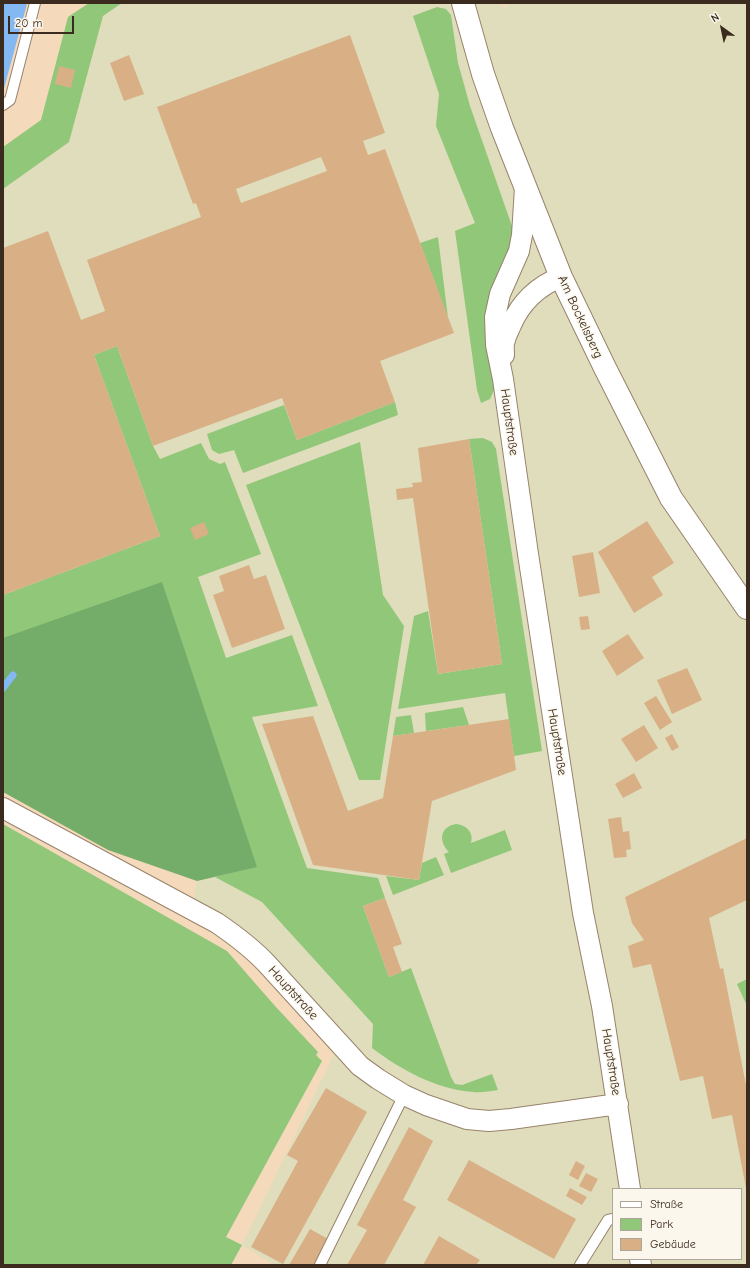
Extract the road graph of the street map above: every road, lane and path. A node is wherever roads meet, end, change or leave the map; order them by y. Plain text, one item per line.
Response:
1 (35, 3) edge
2 (462, 3) edge
3 (3, 105) edge
4 (525, 188) junction
5 (561, 277) junction
6 (503, 379) junction
7 (747, 608) edge
8 (3, 808) edge
9 (404, 1095) junction
10 (618, 1104) junction
11 (630, 1188) edge
12 (612, 1219) edge
13 (320, 1265) edge
14 (580, 1265) edge

1 - 3 lane
2 - 4 street, Am Bockelsberg
4 - 5 street, Am Bockelsberg
4 - 6 street, Hauptstraße
5 - 6 street, Hauptstraße
5 - 7 street, Am Bockelsberg
6 - 10 street, Hauptstraße
8 - 9 street, Hauptstraße
9 - 10 street, Hauptstraße
9 - 13 lane
10 - 11 street, Hauptstraße
12 - 14 lane

